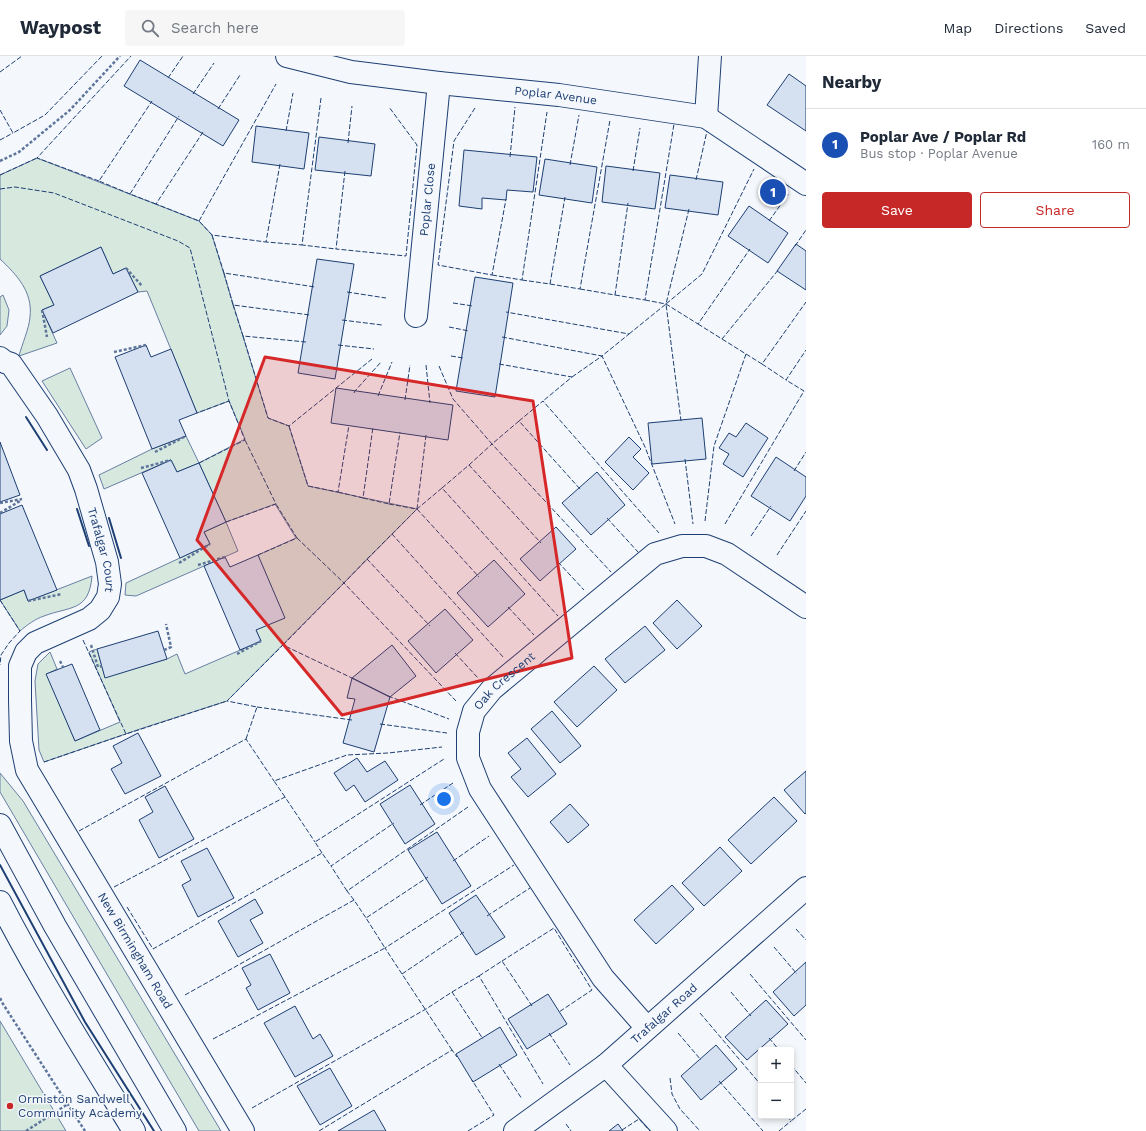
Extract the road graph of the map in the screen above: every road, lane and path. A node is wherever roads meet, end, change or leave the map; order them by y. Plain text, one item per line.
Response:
1 (120, 56) edge
2 (287, 56) edge
3 (710, 56) edge
4 (440, 83) junction
5 (706, 117) junction
6 (0, 161) edge
7 (806, 184) edge
8 (126, 268) dead end
9 (142, 286) dead end
10 (42, 310) dead end
11 (416, 316) dead end
12 (47, 337) dead end
13 (146, 345) dead end
14 (114, 352) dead end
15 (0, 358) edge
16 (186, 436) dead end
17 (155, 452) dead end
18 (171, 460) dead end
19 (141, 468) dead end
20 (0, 504) edge
21 (0, 513) edge
22 (210, 544) dead end
23 (225, 557) dead end
24 (180, 563) dead end
25 (198, 565) dead end
26 (62, 594) dead end
27 (28, 601) dead end
28 (806, 607) edge
29 (166, 624) dead end
30 (261, 641) dead end
31 (91, 645) dead end
32 (164, 650) dead end
33 (237, 654) dead end
34 (102, 666) dead end
35 (27, 770) joint
36 (0, 825) edge
37 (806, 888) edge
38 (0, 902) edge
39 (0, 998) edge
40 (647, 1028) junction
41 (606, 1065) junction
42 (68, 1104) junction
43 (26, 1131) edge
44 (85, 1131) edge
45 (134, 1131) edge
46 (175, 1131) edge
47 (243, 1131) edge
48 (515, 1131) edge
49 (666, 1131) edge

1 - 6 path
2 - 4 main road, Poplar Avenue
3 - 5 main road
4 - 5 main road, Poplar Avenue
4 - 11 main road, Poplar Close
5 - 7 main road, Poplar Avenue
8 - 9 path
10 - 12 path
13 - 14 path
15 - 35 main road, Trafalgar Court
16 - 17 path
18 - 19 path
20 - 21 path
22 - 24 path
23 - 25 path
26 - 27 path
28 - 40 main road, Oak Crescent
29 - 32 path
30 - 33 path
31 - 34 path
35 - 47 main road, New Birmingham Road
36 - 46 main road
37 - 40 main road, Trafalgar Road
38 - 45 main road
39 - 42 path
40 - 41 main road, Trafalgar Road
41 - 48 main road, Trafalgar Road
41 - 49 main road
42 - 43 path
42 - 44 path

